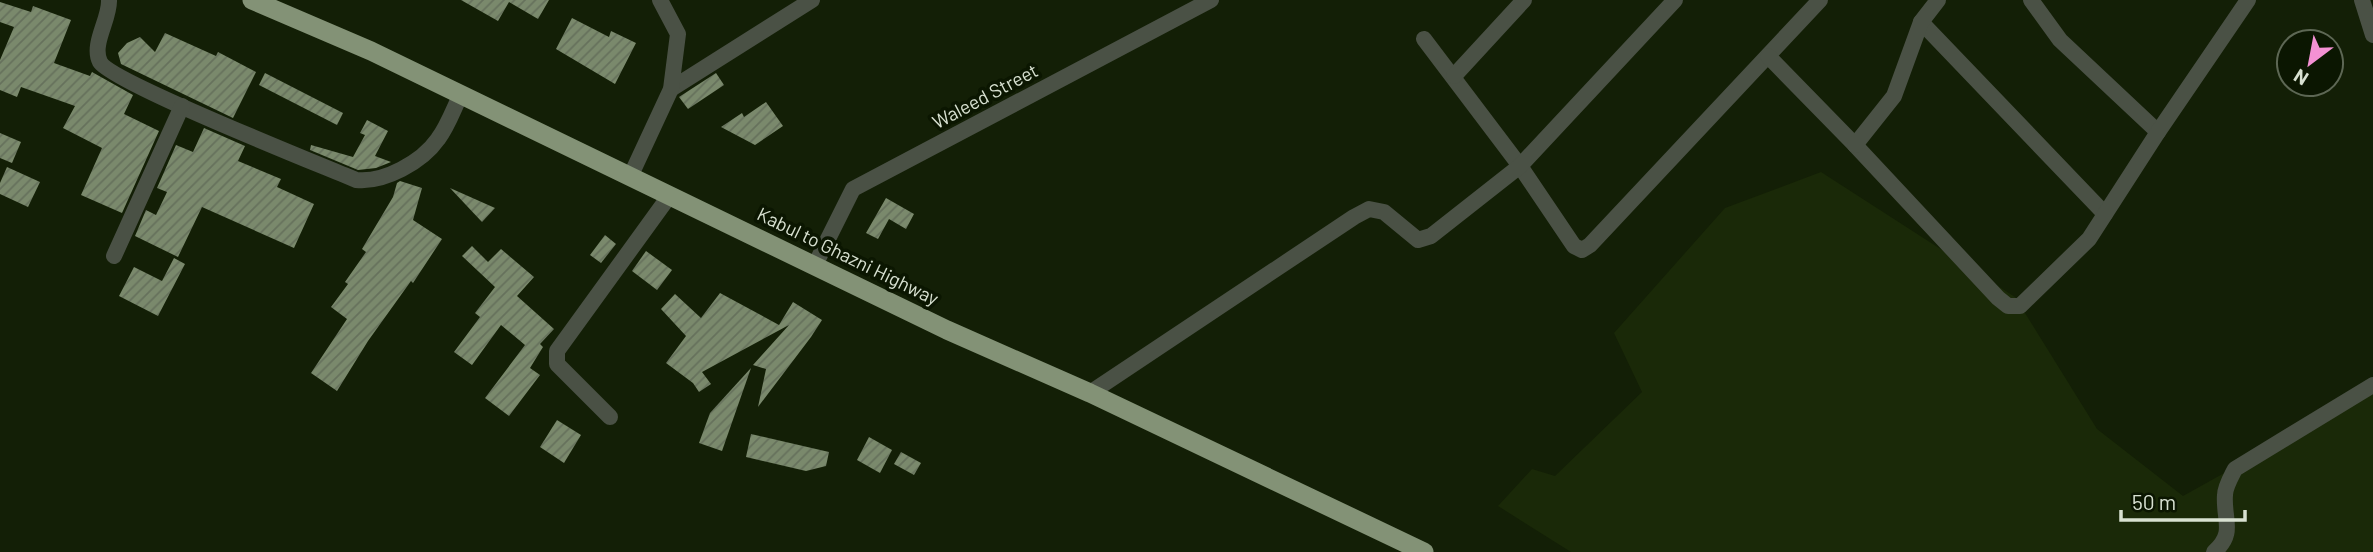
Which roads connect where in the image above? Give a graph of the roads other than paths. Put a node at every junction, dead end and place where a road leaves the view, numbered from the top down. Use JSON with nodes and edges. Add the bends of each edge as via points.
{"nodes":[{"id":1,"x":109,"y":0,"type":"edge"},
{"id":2,"x":252,"y":0,"type":"edge"},
{"id":3,"x":660,"y":0,"type":"edge"},
{"id":4,"x":812,"y":0,"type":"edge"},
{"id":5,"x":1211,"y":0,"type":"edge"},
{"id":6,"x":1524,"y":0,"type":"edge"},
{"id":7,"x":1675,"y":0,"type":"edge"},
{"id":8,"x":1819,"y":0,"type":"edge"},
{"id":9,"x":1938,"y":0,"type":"edge"},
{"id":10,"x":2031,"y":0,"type":"edge"},
{"id":11,"x":2248,"y":0,"type":"edge"},
{"id":12,"x":2362,"y":0,"type":"edge"},
{"id":13,"x":1921,"y":22,"type":"junction"},
{"id":14,"x":2373,"y":35,"type":"edge"},
{"id":15,"x":1424,"y":39,"type":"dead end"},
{"id":16,"x":1768,"y":56,"type":"junction"},
{"id":17,"x":1454,"y":76,"type":"junction"},
{"id":18,"x":671,"y":89,"type":"junction"},
{"id":19,"x":461,"y":94,"type":"junction"},
{"id":20,"x":182,"y":106,"type":"junction"},
{"id":21,"x":2158,"y":132,"type":"junction"},
{"id":22,"x":1854,"y":145,"type":"junction"},
{"id":23,"x":1520,"y":166,"type":"junction"},
{"id":24,"x":631,"y":176,"type":"junction"},
{"id":25,"x":670,"y":194,"type":"junction"},
{"id":26,"x":2105,"y":214,"type":"junction"},
{"id":27,"x":114,"y":256,"type":"dead end"},
{"id":28,"x":815,"y":265,"type":"junction"},
{"id":29,"x":2373,"y":385,"type":"edge"},
{"id":30,"x":1090,"y":394,"type":"junction"},
{"id":31,"x":610,"y":417,"type":"dead end"},
{"id":32,"x":1424,"y":552,"type":"edge"},
{"id":33,"x":2214,"y":552,"type":"edge"}],
"edges":[{"from":1,"to":20,"type":"street","via":[[99,46],[102,65]]},
{"from":2,"to":19,"type":"highway","name":"Kabul to Ghazni Highway"},
{"from":3,"to":18,"type":"street","via":[[678,34]]},
{"from":4,"to":18,"type":"street"},
{"from":5,"to":28,"type":"street","name":"Waleed Street","via":[[853,189]]},
{"from":6,"to":17,"type":"street"},
{"from":7,"to":23,"type":"street"},
{"from":8,"to":16,"type":"street"},
{"from":9,"to":13,"type":"street"},
{"from":10,"to":21,"type":"street","via":[[2060,40]]},
{"from":11,"to":21,"type":"street"},
{"from":12,"to":14,"type":"street"},
{"from":13,"to":22,"type":"street","via":[[1894,96]]},
{"from":13,"to":26,"type":"street"},
{"from":15,"to":17,"type":"street"},
{"from":16,"to":22,"type":"street"},
{"from":16,"to":23,"type":"street","via":[[1582,250],[1574,246]]},
{"from":17,"to":23,"type":"street"},
{"from":18,"to":24,"type":"street"},
{"from":19,"to":20,"type":"street","via":[[438,140],[409,165],[367,181]]},
{"from":19,"to":24,"type":"highway","name":"Kabul to Ghazni Highway"},
{"from":20,"to":27,"type":"street"},
{"from":21,"to":26,"type":"street"},
{"from":22,"to":26,"type":"street","via":[[2008,306],[2020,306],[2089,239]]},
{"from":23,"to":30,"type":"street","via":[[1431,236],[1418,240],[1384,212],[1369,209]]},
{"from":24,"to":25,"type":"highway","name":"Kabul to Ghazni Highway"},
{"from":25,"to":28,"type":"highway","name":"Kabul to Ghazni Highway"},
{"from":25,"to":31,"type":"street","via":[[557,351],[557,364]]},
{"from":28,"to":30,"type":"highway","name":"Kabul to Ghazni Highway"},
{"from":29,"to":33,"type":"street","via":[[2235,470],[2224,494],[2228,525],[2222,545]]},
{"from":30,"to":32,"type":"highway","name":"Kabul to Ghazni Highway"}]}
